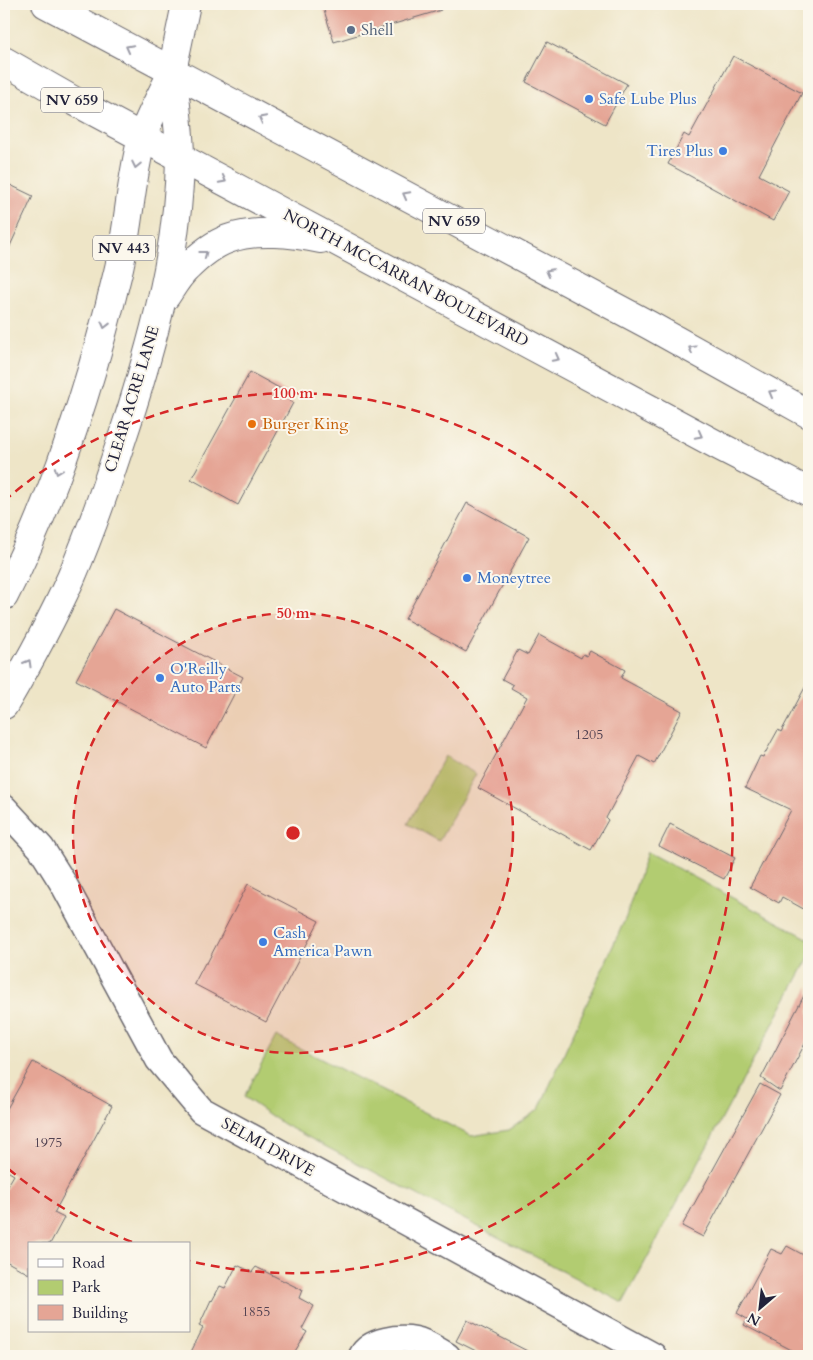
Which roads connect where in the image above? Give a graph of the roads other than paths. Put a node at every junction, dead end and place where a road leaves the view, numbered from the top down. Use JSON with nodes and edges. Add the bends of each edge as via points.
{"nodes":[{"id":1,"x":46,"y":4,"type":"edge"},
{"id":2,"x":186,"y":4,"type":"edge"},
{"id":3,"x":4,"y":61,"type":"edge"},
{"id":4,"x":172,"y":71,"type":"junction"},
{"id":5,"x":142,"y":137,"type":"junction"},
{"id":6,"x":180,"y":157,"type":"junction"},
{"id":7,"x":344,"y":244,"type":"junction"},
{"id":8,"x":161,"y":303,"type":"junction"},
{"id":9,"x":809,"y":414,"type":"edge"},
{"id":10,"x":809,"y":492,"type":"edge"},
{"id":11,"x":4,"y":596,"type":"edge"},
{"id":12,"x":4,"y":705,"type":"edge"},
{"id":13,"x":4,"y":808,"type":"edge"},
{"id":14,"x":362,"y":1356,"type":"edge"},
{"id":15,"x":447,"y":1356,"type":"edge"},
{"id":16,"x":653,"y":1356,"type":"edge"}],
"edges":[{"from":4,"to":1,"type":"main road","number":"NV 659","one_way":true},
{"from":2,"to":4,"type":"main road","name":"CLEAR ACRE LANE"},
{"from":3,"to":5,"type":"main road","name":"NORTH MCCARRAN BOULEVARD","number":"NV 659"},
{"from":4,"to":5,"type":"main road","name":"CLEAR ACRE LANE","number":"NV 443"},
{"from":4,"to":6,"type":"main road","name":"CLEAR ACRE LANE","number":"NV 443"},
{"from":9,"to":4,"type":"main road","number":"NV 659","one_way":true,"via":[[649,325]]},
{"from":5,"to":6,"type":"main road","name":"NORTH MCCARRAN BOULEVARD","number":"NV 659"},
{"from":5,"to":11,"type":"main road","name":"CLEAR ACRE LANE","number":"NV 443","one_way":true,"via":[[122,257],[102,340],[48,498]]},
{"from":6,"to":7,"type":"main road","name":"NORTH MCCARRAN BOULEVARD","number":"NV 659","one_way":true},
{"from":6,"to":8,"type":"main road","name":"CLEAR ACRE LANE","number":"NV 443","via":[[175,222]]},
{"from":8,"to":7,"type":"main road","one_way":true,"via":[[185,269],[228,239],[264,232],[301,235]]},
{"from":7,"to":10,"type":"main road","name":"NORTH MCCARRAN BOULEVARD","number":"NV 659","one_way":true},
{"from":12,"to":8,"type":"main road","name":"CLEAR ACRE LANE","number":"NV 443","one_way":true,"via":[[47,629],[72,576],[142,374]]},
{"from":13,"to":16,"type":"street","name":"SELMI DRIVE","via":[[41,848],[159,1060],[201,1110]]},
{"from":14,"to":15,"type":"street","via":[[384,1340],[416,1340]]}]}
